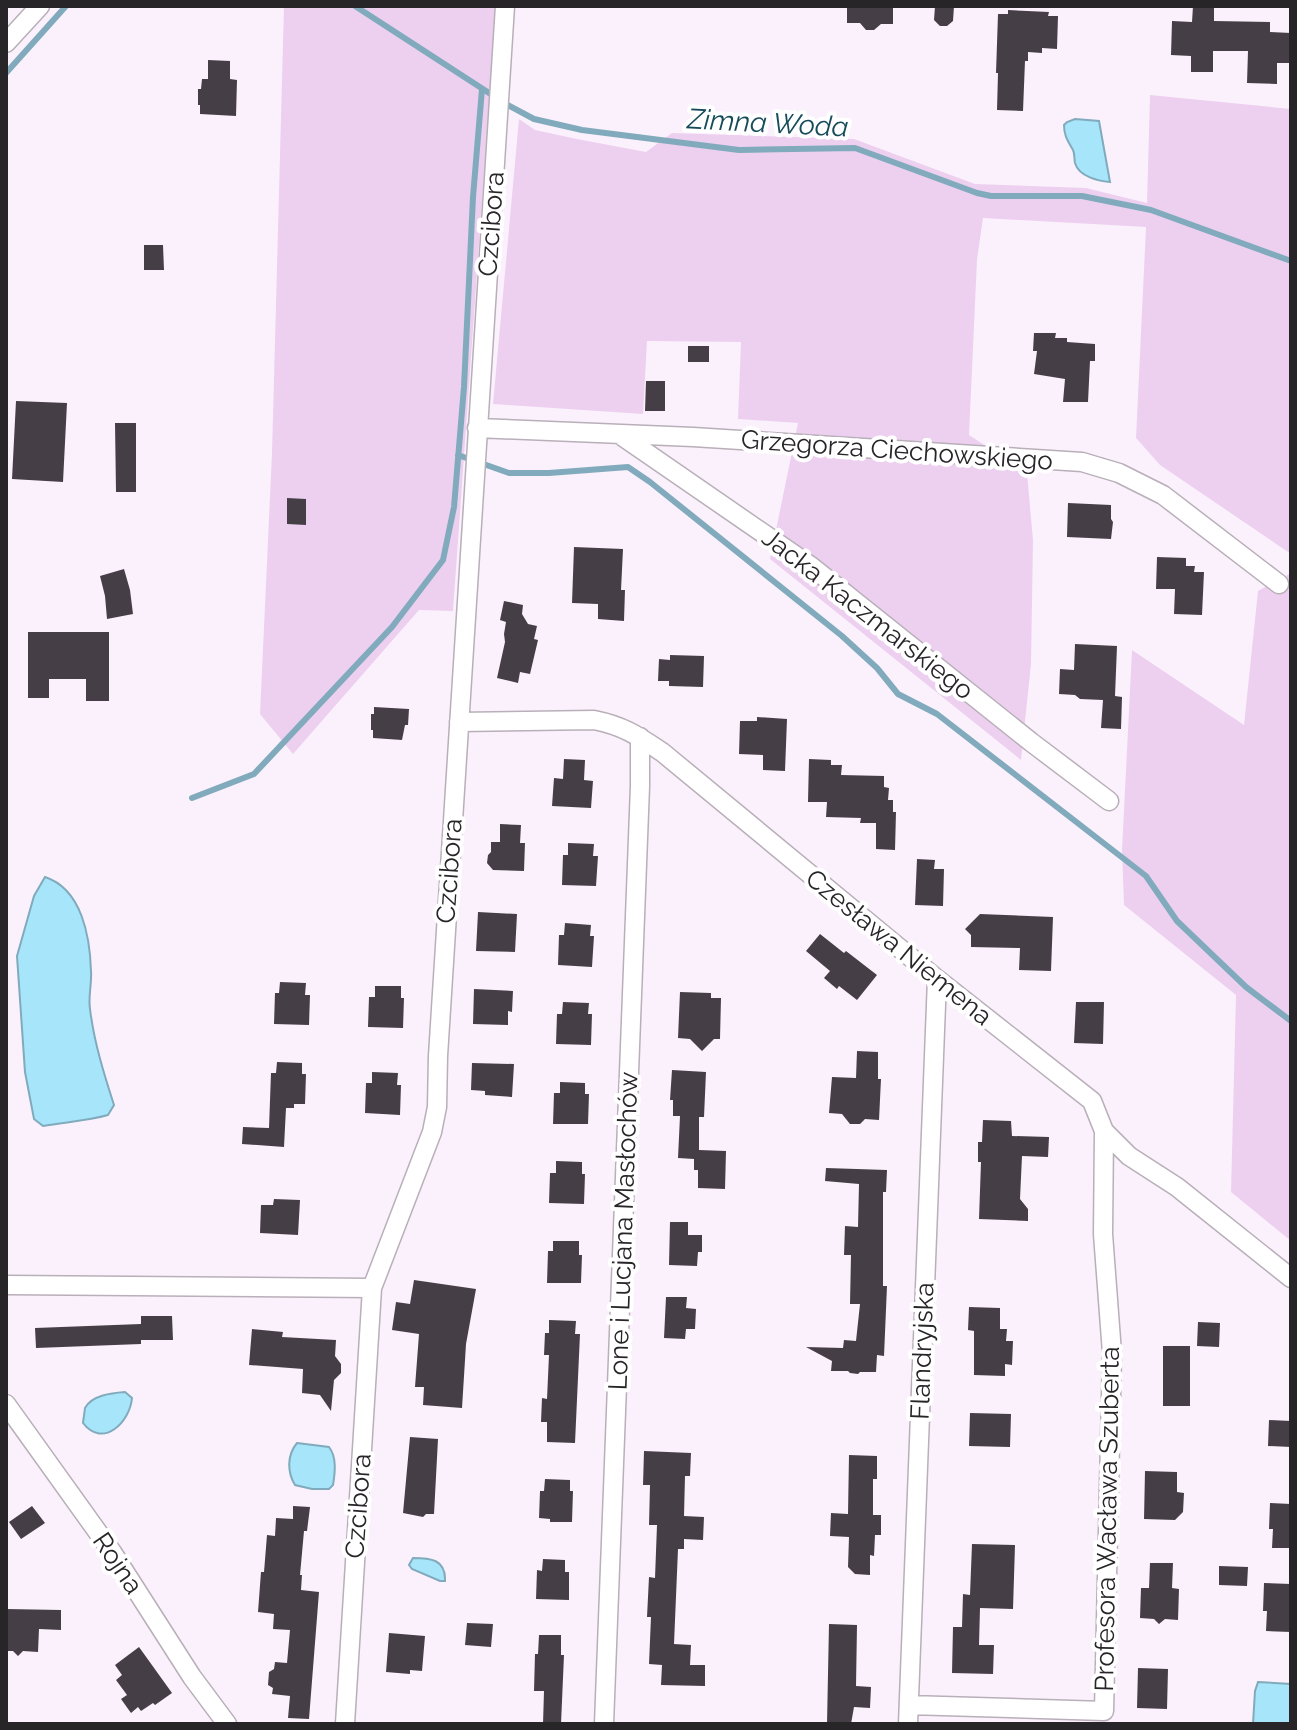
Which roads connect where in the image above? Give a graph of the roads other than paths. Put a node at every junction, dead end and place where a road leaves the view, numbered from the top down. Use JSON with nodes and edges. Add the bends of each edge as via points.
{"nodes":[{"id":1,"x":40,"y":6,"type":"edge"},
{"id":2,"x":505,"y":6,"type":"edge"},
{"id":3,"x":6,"y":43,"type":"edge"},
{"id":4,"x":477,"y":428,"type":"junction"},
{"id":5,"x":622,"y":436,"type":"junction"},
{"id":6,"x":1279,"y":584,"type":"dead end"},
{"id":7,"x":459,"y":722,"type":"junction"},
{"id":8,"x":640,"y":737,"type":"junction"},
{"id":9,"x":1109,"y":801,"type":"dead end"},
{"id":10,"x":937,"y":979,"type":"junction"},
{"id":11,"x":1104,"y":1131,"type":"junction"},
{"id":12,"x":1291,"y":1278,"type":"edge"},
{"id":13,"x":6,"y":1285,"type":"edge"},
{"id":14,"x":372,"y":1288,"type":"junction"},
{"id":15,"x":6,"y":1404,"type":"edge"},
{"id":16,"x":908,"y":1715,"type":"edge"},
{"id":17,"x":227,"y":1724,"type":"edge"},
{"id":18,"x":345,"y":1724,"type":"edge"},
{"id":19,"x":604,"y":1724,"type":"edge"}],
"edges":[{"from":1,"to":3,"type":"street"},
{"from":2,"to":4,"type":"street","name":"Czcibora"},
{"from":4,"to":5,"type":"street","name":"Grzegorza Ciechowskiego"},
{"from":4,"to":7,"type":"street","name":"Czcibora"},
{"from":5,"to":6,"type":"street","name":"Grzegorza Ciechowskiego","via":[[1082,462],[1163,495]]},
{"from":5,"to":9,"type":"street","name":"Jacka Kaczmarskiego","via":[[812,567]]},
{"from":7,"to":8,"type":"street","name":"Czesława Niemena","via":[[594,720]]},
{"from":7,"to":14,"type":"street","name":"Czcibora","via":[[437,1107]]},
{"from":8,"to":10,"type":"street","name":"Czesława Niemena"},
{"from":8,"to":19,"type":"street","name":"Lone i Lucjana Masłochów"},
{"from":10,"to":11,"type":"street","name":"Czesława Niemena","via":[[1092,1101]]},
{"from":10,"to":16,"type":"street","name":"Flandryjska"},
{"from":11,"to":12,"type":"street","name":"Czesława Niemena","via":[[1129,1156],[1177,1187]]},
{"from":11,"to":16,"type":"street","name":"Profesora Wacława Szuberta","via":[[1103,1234],[1112,1353],[1104,1711]]},
{"from":13,"to":14,"type":"street"},
{"from":14,"to":18,"type":"street","name":"Czcibora"},
{"from":15,"to":17,"type":"street","name":"Rojna"}]}
